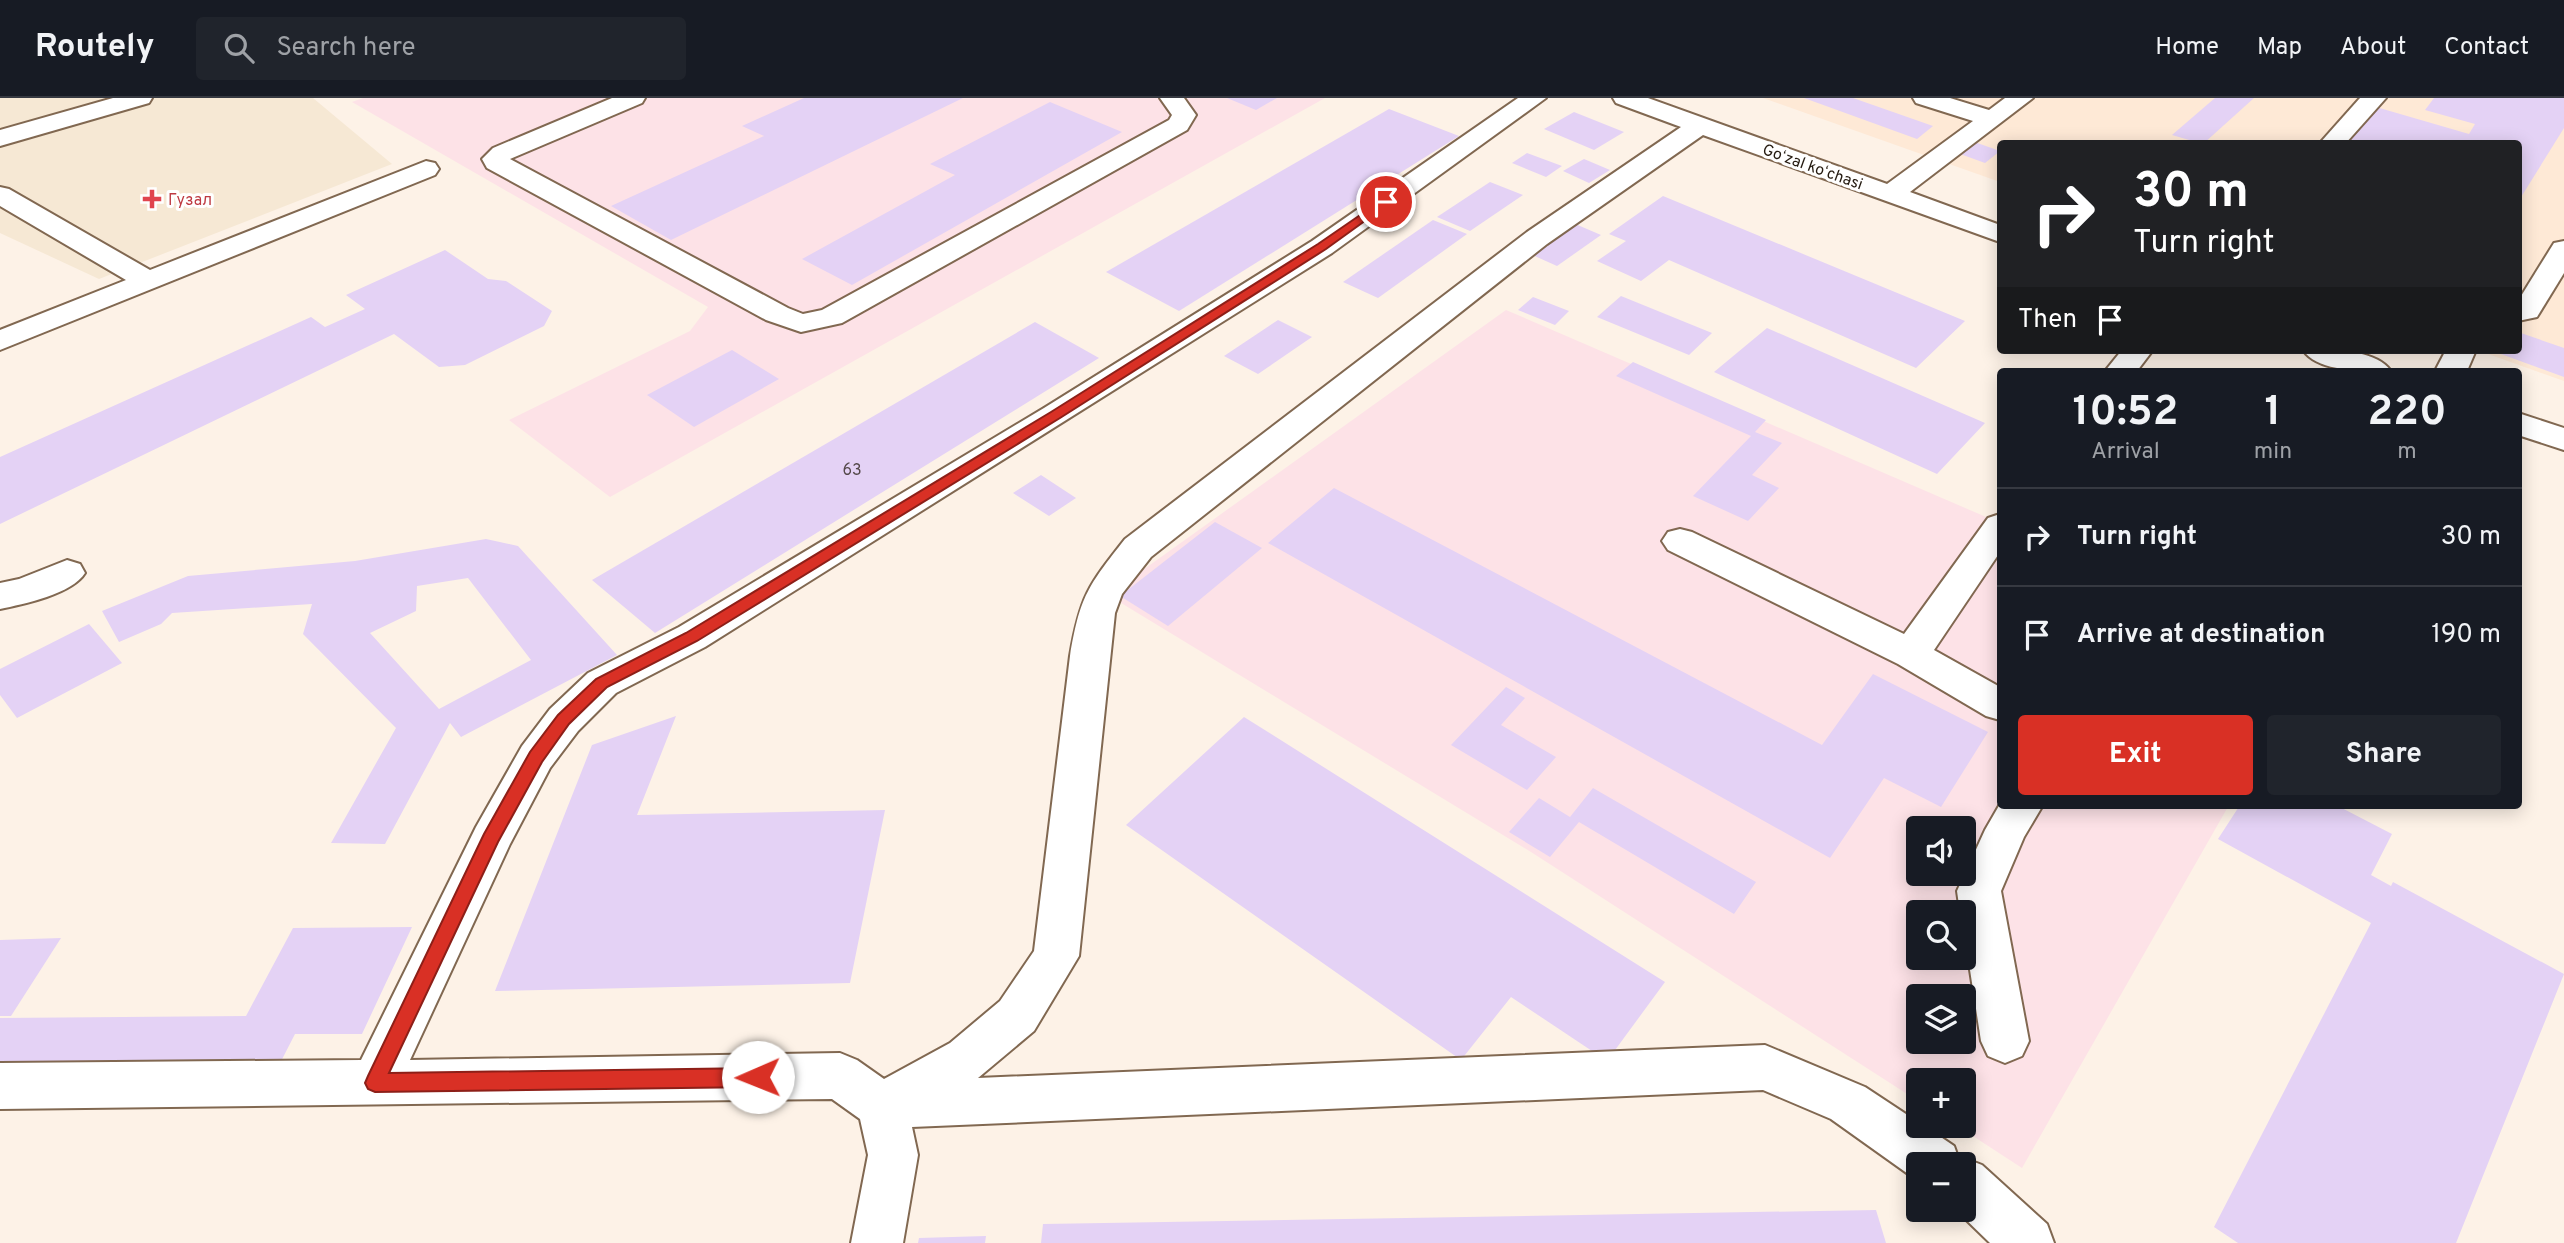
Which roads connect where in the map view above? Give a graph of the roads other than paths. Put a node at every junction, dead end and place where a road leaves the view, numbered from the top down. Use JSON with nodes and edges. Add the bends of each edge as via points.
{"nodes":[{"id":1,"x":140,"y":98,"type":"edge"},
{"id":2,"x":633,"y":98,"type":"edge"},
{"id":3,"x":1172,"y":98,"type":"edge"},
{"id":4,"x":1534,"y":98,"type":"edge"},
{"id":5,"x":1625,"y":98,"type":"edge"},
{"id":6,"x":1925,"y":98,"type":"edge"},
{"id":7,"x":2021,"y":98,"type":"edge"},
{"id":8,"x":2374,"y":98,"type":"edge"},
{"id":9,"x":1992,"y":120,"type":"junction"},
{"id":10,"x":1700,"y":125,"type":"junction"},
{"id":11,"x":0,"y":138,"type":"edge"},
{"id":12,"x":2335,"y":140,"type":"edge"},
{"id":13,"x":426,"y":169,"type":"dead end"},
{"id":14,"x":1891,"y":194,"type":"junction"},
{"id":15,"x":0,"y":195,"type":"edge"},
{"id":16,"x":1997,"y":233,"type":"edge"},
{"id":17,"x":2564,"y":249,"type":"edge"},
{"id":18,"x":148,"y":281,"type":"junction"},
{"id":19,"x":2522,"y":312,"type":"edge"},
{"id":20,"x":0,"y":341,"type":"edge"},
{"id":21,"x":2135,"y":354,"type":"edge"},
{"id":22,"x":2329,"y":354,"type":"edge"},
{"id":23,"x":2123,"y":368,"type":"edge"},
{"id":24,"x":2367,"y":368,"type":"edge"},
{"id":25,"x":2522,"y":424,"type":"edge"},
{"id":26,"x":2564,"y":440,"type":"edge"},
{"id":27,"x":1997,"y":530,"type":"edge"},
{"id":28,"x":1680,"y":541,"type":"dead end"},
{"id":29,"x":67,"y":573,"type":"dead end"},
{"id":30,"x":0,"y":596,"type":"edge"},
{"id":31,"x":1911,"y":654,"type":"junction"},
{"id":32,"x":1997,"y":703,"type":"edge"},
{"id":33,"x":2019,"y":809,"type":"edge"},
{"id":34,"x":2005,"y":1041,"type":"dead end"},
{"id":35,"x":375,"y":1083,"type":"junction"},
{"id":36,"x":0,"y":1086,"type":"edge"},
{"id":37,"x":882,"y":1106,"type":"junction"},
{"id":38,"x":1919,"y":1152,"type":"edge"},
{"id":39,"x":1976,"y":1194,"type":"edge"},
{"id":40,"x":877,"y":1243,"type":"edge"},
{"id":41,"x":2028,"y":1243,"type":"edge"}],
"edges":[{"from":1,"to":11,"type":"street"},
{"from":2,"to":3,"type":"street","via":[[502,153],[496,162],[801,323],[831,317],[1178,125],[1184,115]]},
{"from":4,"to":35,"type":"street","via":[[1322,247],[1055,415],[692,637],[602,683],[564,720],[536,757],[491,839]]},
{"from":5,"to":10,"type":"street","name":"Goʻzal koʻchasi"},
{"from":6,"to":9,"type":"street"},
{"from":7,"to":9,"type":"street"},
{"from":8,"to":12,"type":"street"},
{"from":9,"to":14,"type":"street"},
{"from":10,"to":14,"type":"street","name":"Goʻzal koʻchasi"},
{"from":10,"to":37,"type":"street","via":[[1537,239],[1138,548],[1105,590],[1096,613],[1056,956],[1017,1016],[967,1059]]},
{"from":13,"to":18,"type":"street"},
{"from":14,"to":16,"type":"street","name":"Goʻzal koʻchasi"},
{"from":15,"to":18,"type":"street"},
{"from":17,"to":19,"type":"street","via":[[2527,311]]},
{"from":18,"to":20,"type":"street"},
{"from":21,"to":23,"type":"street"},
{"from":22,"to":24,"type":"street"},
{"from":25,"to":26,"type":"street"},
{"from":27,"to":31,"type":"street"},
{"from":28,"to":31,"type":"street"},
{"from":29,"to":30,"type":"street"},
{"from":31,"to":32,"type":"street"},
{"from":33,"to":34,"type":"street","via":[[1979,891]]},
{"from":35,"to":36,"type":"street"},
{"from":35,"to":37,"type":"street","via":[[840,1076]]},
{"from":37,"to":38,"type":"street","via":[[1765,1067],[1848,1103]]},
{"from":37,"to":40,"type":"street","via":[[893,1155]]},
{"from":39,"to":41,"type":"street"}]}
